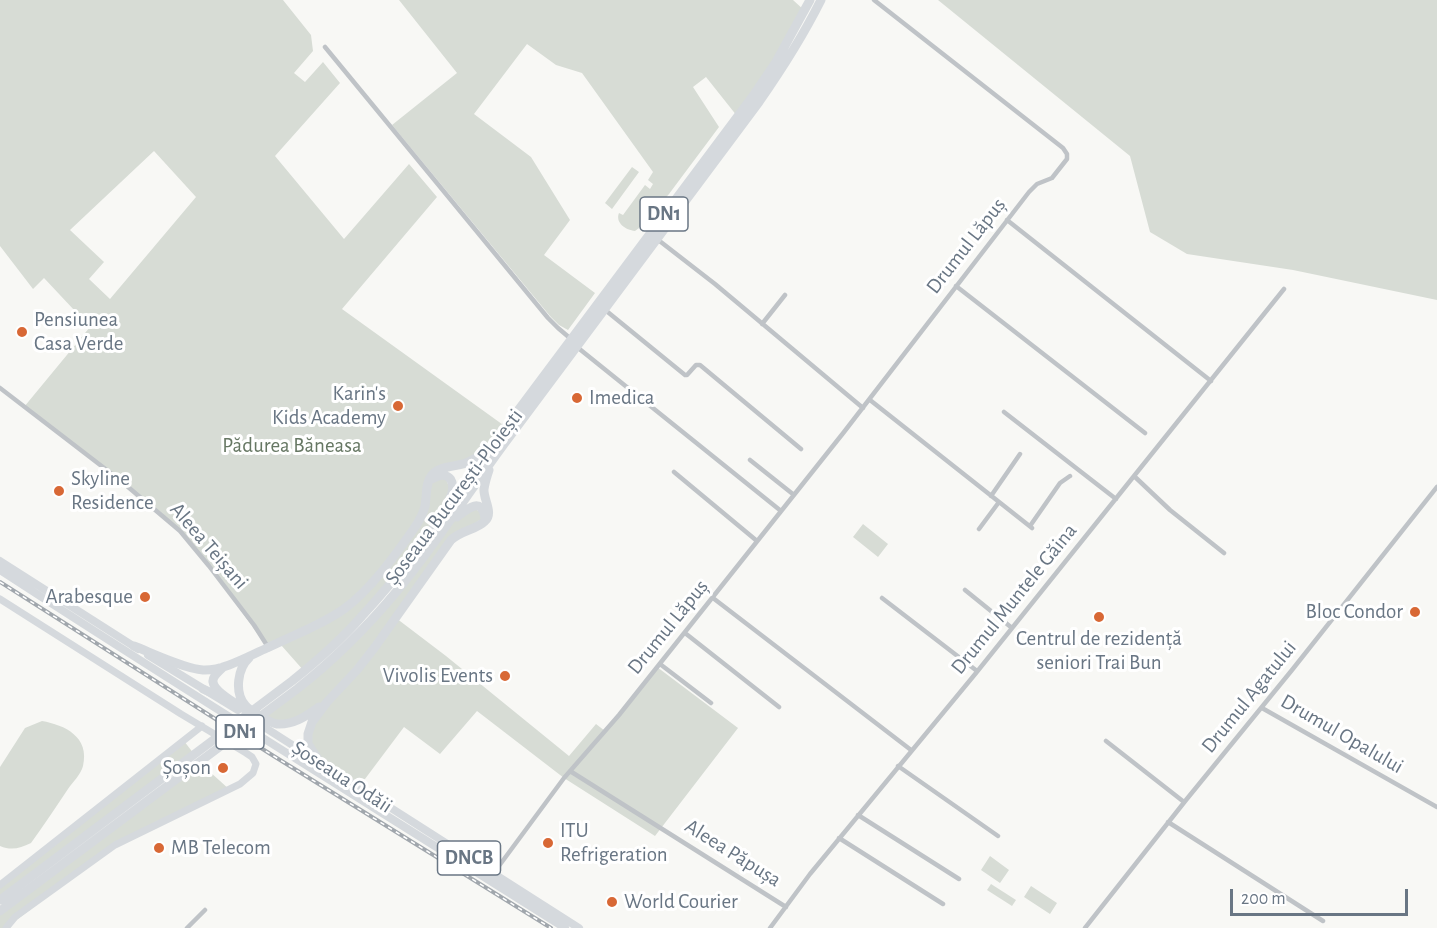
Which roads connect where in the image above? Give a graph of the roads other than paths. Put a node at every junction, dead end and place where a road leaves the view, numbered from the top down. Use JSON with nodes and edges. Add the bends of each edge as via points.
{"nodes":[{"id":1,"x":810,"y":0,"type":"edge"},
{"id":2,"x":821,"y":0,"type":"edge"},
{"id":3,"x":874,"y":0,"type":"edge"},
{"id":4,"x":324,"y":47,"type":"dead end"},
{"id":5,"x":1007,"y":220,"type":"junction"},
{"id":6,"x":657,"y":239,"type":"junction"},
{"id":7,"x":956,"y":286,"type":"junction"},
{"id":8,"x":1284,"y":290,"type":"dead end"},
{"id":9,"x":785,"y":295,"type":"dead end"},
{"id":10,"x":604,"y":309,"type":"junction"},
{"id":11,"x":762,"y":324,"type":"junction"},
{"id":12,"x":573,"y":343,"type":"junction"},
{"id":13,"x":1211,"y":381,"type":"junction"},
{"id":14,"x":0,"y":388,"type":"edge"},
{"id":15,"x":870,"y":400,"type":"junction"},
{"id":16,"x":863,"y":408,"type":"junction"},
{"id":17,"x":1004,"y":412,"type":"dead end"},
{"id":18,"x":1144,"y":433,"type":"dead end"},
{"id":19,"x":801,"y":449,"type":"dead end"},
{"id":20,"x":1020,"y":454,"type":"dead end"},
{"id":21,"x":491,"y":455,"type":"junction"},
{"id":22,"x":750,"y":460,"type":"dead end"},
{"id":23,"x":674,"y":472,"type":"dead end"},
{"id":24,"x":1070,"y":476,"type":"dead end"},
{"id":25,"x":1134,"y":476,"type":"junction"},
{"id":26,"x":428,"y":483,"type":"junction"},
{"id":27,"x":1437,"y":487,"type":"edge"},
{"id":28,"x":794,"y":495,"type":"junction"},
{"id":29,"x":991,"y":496,"type":"junction"},
{"id":30,"x":1116,"y":499,"type":"junction"},
{"id":31,"x":999,"y":502,"type":"junction"},
{"id":32,"x":781,"y":511,"type":"junction"},
{"id":33,"x":444,"y":521,"type":"junction"},
{"id":34,"x":484,"y":522,"type":"junction"},
{"id":35,"x":979,"y":529,"type":"dead end"},
{"id":36,"x":758,"y":541,"type":"junction"},
{"id":37,"x":1224,"y":553,"type":"dead end"},
{"id":38,"x":0,"y":561,"type":"edge"},
{"id":39,"x":0,"y":570,"type":"edge"},
{"id":40,"x":965,"y":590,"type":"dead end"},
{"id":41,"x":45,"y":595,"type":"junction"},
{"id":42,"x":0,"y":598,"type":"edge"},
{"id":43,"x":713,"y":598,"type":"junction"},
{"id":44,"x":882,"y":598,"type":"dead end"},
{"id":45,"x":1012,"y":628,"type":"junction"},
{"id":46,"x":685,"y":633,"type":"junction"},
{"id":47,"x":134,"y":646,"type":"junction"},
{"id":48,"x":268,"y":647,"type":"junction"},
{"id":49,"x":253,"y":654,"type":"junction"},
{"id":50,"x":660,"y":664,"type":"junction"},
{"id":51,"x":222,"y":668,"type":"junction"},
{"id":52,"x":977,"y":671,"type":"junction"},
{"id":53,"x":239,"y":676,"type":"junction"},
{"id":54,"x":203,"y":689,"type":"junction"},
{"id":55,"x":327,"y":702,"type":"junction"},
{"id":56,"x":239,"y":703,"type":"junction"},
{"id":57,"x":711,"y":703,"type":"dead end"},
{"id":58,"x":779,"y":707,"type":"dead end"},
{"id":59,"x":1262,"y":708,"type":"junction"},
{"id":60,"x":319,"y":712,"type":"junction"},
{"id":61,"x":202,"y":726,"type":"junction"},
{"id":62,"x":1107,"y":741,"type":"dead end"},
{"id":63,"x":911,"y":750,"type":"junction"},
{"id":64,"x":319,"y":761,"type":"junction"},
{"id":65,"x":898,"y":766,"type":"junction"},
{"id":66,"x":570,"y":771,"type":"junction"},
{"id":67,"x":1184,"y":802,"type":"junction"},
{"id":68,"x":1437,"y":807,"type":"edge"},
{"id":69,"x":858,"y":815,"type":"junction"},
{"id":70,"x":1168,"y":822,"type":"junction"},
{"id":71,"x":998,"y":836,"type":"dead end"},
{"id":72,"x":839,"y":838,"type":"junction"},
{"id":73,"x":493,"y":874,"type":"junction"},
{"id":74,"x":959,"y":879,"type":"dead end"},
{"id":75,"x":0,"y":885,"type":"edge"},
{"id":76,"x":11,"y":897,"type":"junction"},
{"id":77,"x":0,"y":900,"type":"edge"},
{"id":78,"x":943,"y":904,"type":"dead end"},
{"id":79,"x":786,"y":907,"type":"junction"},
{"id":80,"x":205,"y":910,"type":"dead end"},
{"id":81,"x":0,"y":911,"type":"edge"},
{"id":82,"x":1323,"y":921,"type":"dead end"},
{"id":83,"x":6,"y":928,"type":"edge"},
{"id":84,"x":187,"y":928,"type":"edge"},
{"id":85,"x":565,"y":928,"type":"edge"},
{"id":86,"x":579,"y":928,"type":"edge"},
{"id":87,"x":770,"y":928,"type":"edge"},
{"id":88,"x":1085,"y":928,"type":"edge"}],
"edges":[{"from":1,"to":12,"type":"highway","name":"Șoseaua București-Ploiești","number":"DN1","via":[[753,96]]},
{"from":2,"to":6,"type":"highway","name":"Șoseaua București-Ploiești","number":"DN1","via":[[783,68]]},
{"from":3,"to":5,"type":"street","name":"Drumul Lăpuș","via":[[1067,154],[1052,178],[1037,184]]},
{"from":4,"to":12,"type":"street","via":[[548,318]]},
{"from":5,"to":7,"type":"street","name":"Drumul Lăpuș"},
{"from":5,"to":13,"type":"street"},
{"from":6,"to":10,"type":"highway","name":"Șoseaua București-Ploiești","number":"DN1"},
{"from":6,"to":11,"type":"street"},
{"from":7,"to":15,"type":"street","name":"Drumul Lăpuș"},
{"from":7,"to":18,"type":"street"},
{"from":8,"to":13,"type":"street","name":"Drumul Muntele Găina"},
{"from":9,"to":11,"type":"street"},
{"from":10,"to":12,"type":"highway","name":"Șoseaua București-Ploiești","number":"DN1"},
{"from":10,"to":19,"type":"street","via":[[685,375],[700,365]]},
{"from":11,"to":16,"type":"street"},
{"from":12,"to":21,"type":"highway","name":"Șoseaua București-Ploiești","number":"DN1"},
{"from":12,"to":32,"type":"street"},
{"from":13,"to":25,"type":"street","name":"Drumul Muntele Găina"},
{"from":14,"to":48,"type":"street","name":"Aleea Teișani","via":[[180,531]]},
{"from":15,"to":16,"type":"street","name":"Drumul Lăpuș"},
{"from":15,"to":29,"type":"street"},
{"from":16,"to":28,"type":"street","name":"Drumul Lăpuș"},
{"from":17,"to":30,"type":"street"},
{"from":20,"to":29,"type":"street"},
{"from":21,"to":26,"type":"highway","via":[[437,471]]},
{"from":21,"to":33,"type":"highway","name":"Șoseaua București-Ploiești","number":"DN1"},
{"from":21,"to":34,"type":"highway","via":[[484,488],[489,513]]},
{"from":22,"to":28,"type":"street"},
{"from":23,"to":36,"type":"street"},
{"from":24,"to":31,"type":"street","via":[[1060,483],[1031,527]]},
{"from":25,"to":30,"type":"street","name":"Drumul Muntele Găina"},
{"from":25,"to":37,"type":"street"},
{"from":26,"to":33,"type":"highway","via":[[442,475],[454,485]]},
{"from":26,"to":48,"type":"highway","via":[[417,523],[367,590],[318,625]]},
{"from":27,"to":59,"type":"street","name":"Drumul Agatului"},
{"from":28,"to":32,"type":"street","name":"Drumul Lăpuș"},
{"from":29,"to":31,"type":"street"},
{"from":30,"to":45,"type":"street","name":"Drumul Muntele Găina"},
{"from":31,"to":35,"type":"street"},
{"from":32,"to":36,"type":"street","name":"Drumul Lăpuș"},
{"from":33,"to":34,"type":"highway","via":[[474,505],[483,510]]},
{"from":33,"to":76,"type":"highway","name":"Șoseaua București-Ploiești","number":"DN1","via":[[332,647]]},
{"from":34,"to":55,"type":"highway","via":[[451,540],[375,647]]},
{"from":36,"to":43,"type":"street","name":"Drumul Lăpuș"},
{"from":38,"to":41,"type":"main road","number":"DNCB"},
{"from":39,"to":41,"type":"main road","number":"DNCB"},
{"from":40,"to":45,"type":"street"},
{"from":41,"to":47,"type":"main road","name":"Șoseaua Odăii","number":"DNCB"},
{"from":41,"to":85,"type":"main road","name":"Șoseaua Odăii","number":"DNCB","via":[[201,699]]},
{"from":42,"to":61,"type":"street"},
{"from":43,"to":46,"type":"street","name":"Drumul Lăpuș"},
{"from":43,"to":63,"type":"street"},
{"from":44,"to":52,"type":"street"},
{"from":45,"to":52,"type":"street","name":"Drumul Muntele Găina"},
{"from":46,"to":50,"type":"street","name":"Drumul Lăpuș"},
{"from":46,"to":58,"type":"street"},
{"from":47,"to":51,"type":"highway","via":[[196,669]]},
{"from":47,"to":54,"type":"main road","name":"Șoseaua Odăii","number":"DNCB"},
{"from":48,"to":49,"type":"highway"},
{"from":49,"to":51,"type":"highway"},
{"from":49,"to":53,"type":"highway"},
{"from":50,"to":57,"type":"street"},
{"from":50,"to":66,"type":"street","name":"Drumul Lăpuș"},
{"from":51,"to":53,"type":"highway","via":[[217,681],[224,690],[232,688]]},
{"from":51,"to":56,"type":"highway","via":[[214,676],[214,685]]},
{"from":52,"to":63,"type":"street","name":"Drumul Muntele Găina"},
{"from":53,"to":56,"type":"highway"},
{"from":54,"to":56,"type":"highway"},
{"from":54,"to":64,"type":"main road","name":"Șoseaua Odăii","number":"DNCB"},
{"from":55,"to":56,"type":"highway","via":[[302,719],[283,724],[268,721]]},
{"from":55,"to":60,"type":"highway"},
{"from":56,"to":60,"type":"highway","via":[[268,724],[281,728],[296,726]]},
{"from":59,"to":67,"type":"street","name":"Drumul Agatului"},
{"from":59,"to":68,"type":"street","name":"Drumul Opalului"},
{"from":60,"to":64,"type":"highway","via":[[309,728],[308,740]]},
{"from":61,"to":75,"type":"street"},
{"from":61,"to":83,"type":"street","via":[[255,760],[250,777],[115,845],[15,916]]},
{"from":62,"to":67,"type":"street"},
{"from":63,"to":65,"type":"street","name":"Drumul Muntele Găina"},
{"from":64,"to":73,"type":"main road","name":"Șoseaua Odăii","number":"DNCB"},
{"from":65,"to":69,"type":"street","name":"Drumul Muntele Găina"},
{"from":65,"to":71,"type":"street"},
{"from":66,"to":73,"type":"street","name":"Drumul Lăpuș"},
{"from":66,"to":79,"type":"street","name":"Aleea Păpușa"},
{"from":67,"to":70,"type":"street","name":"Drumul Agatului"},
{"from":69,"to":72,"type":"street","name":"Drumul Muntele Găina"},
{"from":69,"to":74,"type":"street"},
{"from":70,"to":82,"type":"street"},
{"from":70,"to":88,"type":"street","name":"Drumul Agatului"},
{"from":72,"to":78,"type":"street"},
{"from":72,"to":79,"type":"street","name":"Drumul Muntele Găina"},
{"from":73,"to":86,"type":"main road","name":"Șoseaua Odăii","number":"DNCB"},
{"from":76,"to":77,"type":"highway","name":"Șoseaua București-Ploiești","number":"DN1"},
{"from":76,"to":81,"type":"highway","name":"Șoseaua București-Ploiești","number":"DN1"},
{"from":79,"to":87,"type":"street","name":"Drumul Muntele Găina"},
{"from":80,"to":84,"type":"street"}]}
